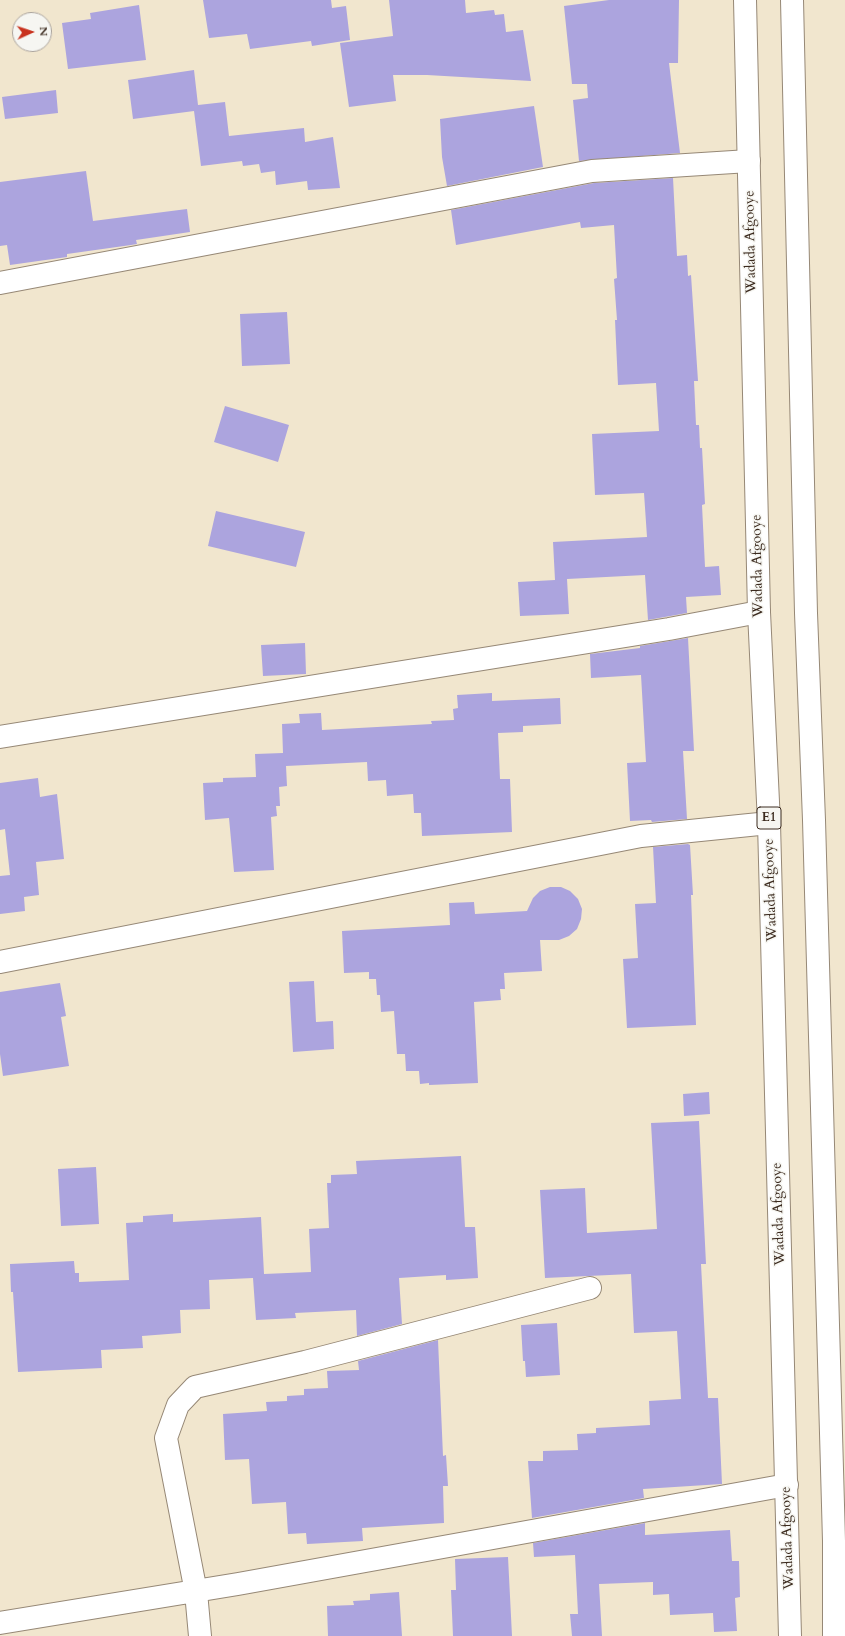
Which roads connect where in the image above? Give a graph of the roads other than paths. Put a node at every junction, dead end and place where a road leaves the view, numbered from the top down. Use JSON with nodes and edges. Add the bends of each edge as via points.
{"nodes":[{"id":1,"x":745,"y":0,"type":"edge"},
{"id":2,"x":792,"y":0,"type":"edge"},
{"id":3,"x":749,"y":161,"type":"junction"},
{"id":4,"x":0,"y":283,"type":"edge"},
{"id":5,"x":759,"y":612,"type":"junction"},
{"id":6,"x":0,"y":737,"type":"edge"},
{"id":7,"x":769,"y":823,"type":"junction"},
{"id":8,"x":0,"y":962,"type":"edge"},
{"id":9,"x":590,"y":1288,"type":"dead end"},
{"id":10,"x":787,"y":1485,"type":"junction"},
{"id":11,"x":196,"y":1592,"type":"junction"},
{"id":12,"x":0,"y":1623,"type":"edge"},
{"id":13,"x":200,"y":1636,"type":"edge"},
{"id":14,"x":790,"y":1636,"type":"edge"},
{"id":15,"x":834,"y":1636,"type":"edge"}],
"edges":[{"from":1,"to":3,"type":"main road","name":"Wadada Afgooye","number":"E1"},
{"from":2,"to":15,"type":"main road","via":[[806,613],[815,836],[834,1541]]},
{"from":3,"to":4,"type":"main road","via":[[592,171]]},
{"from":3,"to":5,"type":"main road","name":"Wadada Afgooye","number":"E1"},
{"from":5,"to":6,"type":"main road","via":[[669,629]]},
{"from":5,"to":7,"type":"main road","name":"Wadada Afgooye","number":"E1"},
{"from":7,"to":8,"type":"main road","via":[[641,836]]},
{"from":7,"to":10,"type":"main road","name":"Wadada Afgooye","number":"E1"},
{"from":9,"to":11,"type":"main road","via":[[305,1362],[194,1387],[178,1405],[166,1438]]},
{"from":10,"to":11,"type":"main road"},
{"from":10,"to":14,"type":"main road","name":"Wadada Afgooye","number":"E1"},
{"from":11,"to":12,"type":"main road"},
{"from":11,"to":13,"type":"main road"}]}
